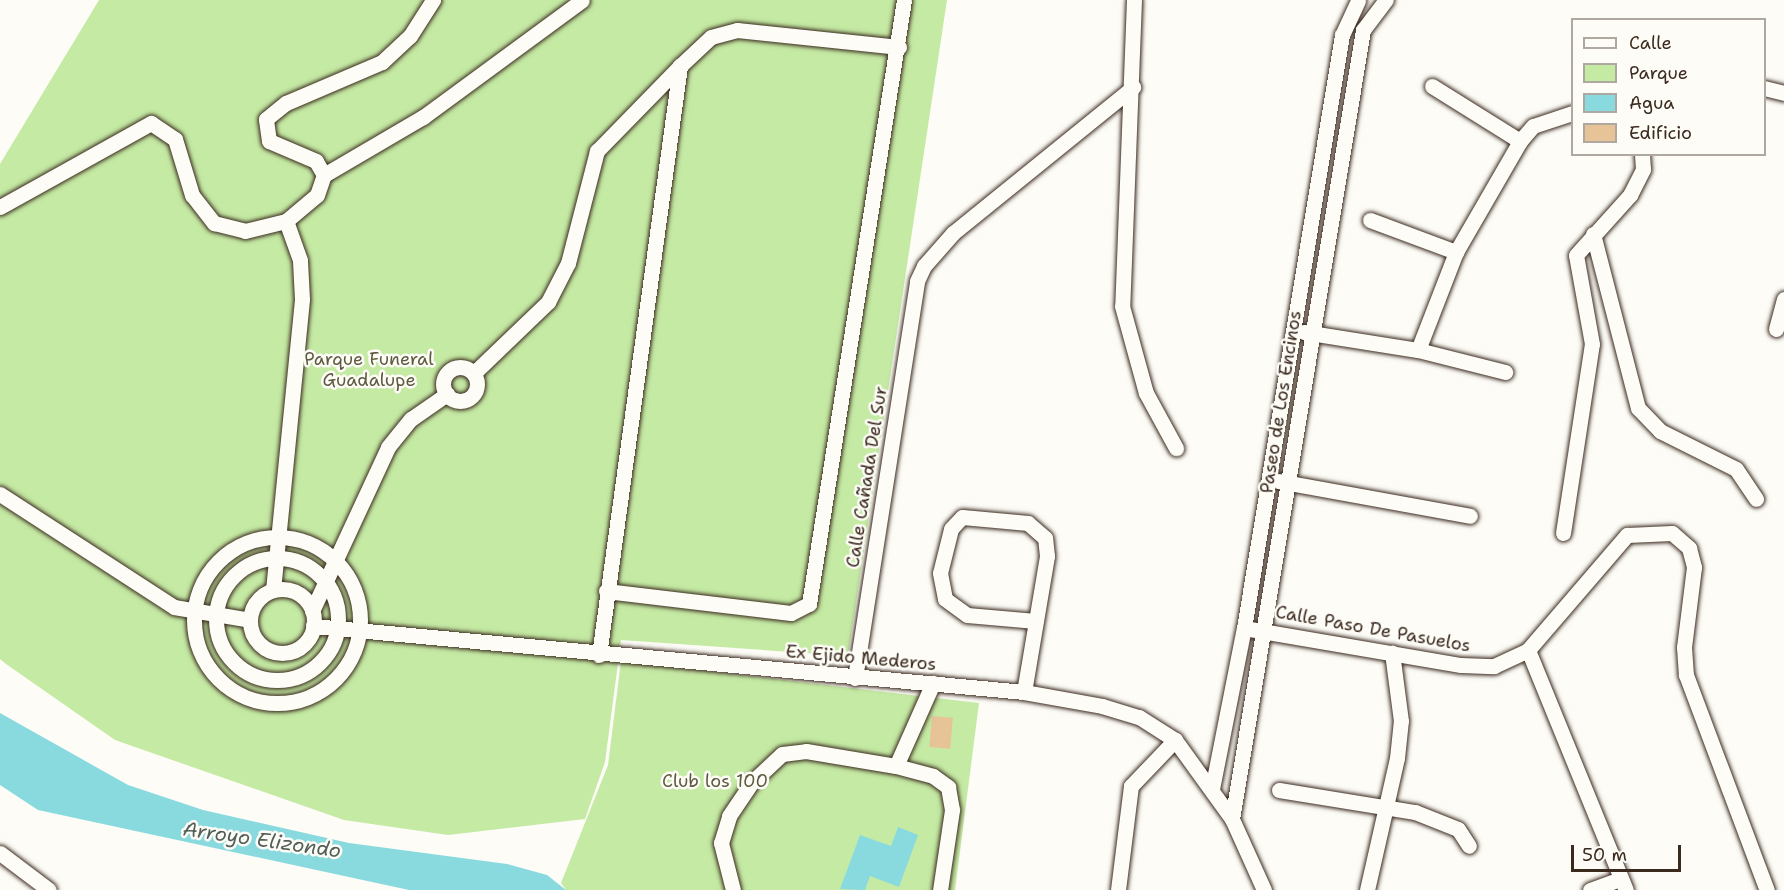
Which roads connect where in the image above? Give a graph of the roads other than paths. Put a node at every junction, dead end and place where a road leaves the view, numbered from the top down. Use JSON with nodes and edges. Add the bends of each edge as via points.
{"nodes":[{"id":1,"x":433,"y":0,"type":"edge"},
{"id":2,"x":582,"y":0,"type":"edge"},
{"id":3,"x":904,"y":0,"type":"edge"},
{"id":4,"x":1134,"y":0,"type":"edge"},
{"id":5,"x":1359,"y":0,"type":"edge"},
{"id":6,"x":1386,"y":0,"type":"edge"},
{"id":7,"x":1369,"y":18,"type":"junction"},
{"id":8,"x":898,"y":47,"type":"junction"},
{"id":9,"x":680,"y":66,"type":"junction"},
{"id":10,"x":1431,"y":86,"type":"dead end"},
{"id":11,"x":1133,"y":87,"type":"junction"},
{"id":12,"x":1766,"y":88,"type":"edge"},
{"id":13,"x":1784,"y":93,"type":"edge"},
{"id":14,"x":1571,"y":113,"type":"edge"},
{"id":15,"x":1520,"y":141,"type":"junction"},
{"id":16,"x":1642,"y":156,"type":"edge"},
{"id":17,"x":324,"y":175,"type":"junction"},
{"id":18,"x":0,"y":207,"type":"edge"},
{"id":19,"x":1370,"y":220,"type":"dead end"},
{"id":20,"x":286,"y":221,"type":"junction"},
{"id":21,"x":1593,"y":234,"type":"junction"},
{"id":22,"x":1456,"y":252,"type":"junction"},
{"id":23,"x":1784,"y":299,"type":"edge"},
{"id":24,"x":1776,"y":329,"type":"dead end"},
{"id":25,"x":1292,"y":331,"type":"junction"},
{"id":26,"x":1312,"y":333,"type":"junction"},
{"id":27,"x":1418,"y":350,"type":"junction"},
{"id":28,"x":1505,"y":372,"type":"dead end"},
{"id":29,"x":474,"y":373,"type":"junction"},
{"id":30,"x":447,"y":394,"type":"junction"},
{"id":31,"x":1176,"y":448,"type":"dead end"},
{"id":32,"x":1268,"y":480,"type":"junction"},
{"id":33,"x":1287,"y":482,"type":"junction"},
{"id":34,"x":0,"y":494,"type":"edge"},
{"id":35,"x":1756,"y":499,"type":"dead end"},
{"id":36,"x":1470,"y":516,"type":"dead end"},
{"id":37,"x":1563,"y":533,"type":"dead end"},
{"id":38,"x":275,"y":536,"type":"junction"},
{"id":39,"x":274,"y":558,"type":"junction"},
{"id":40,"x":335,"y":560,"type":"junction"},
{"id":41,"x":328,"y":584,"type":"junction"},
{"id":42,"x":273,"y":590,"type":"junction"},
{"id":43,"x":606,"y":591,"type":"junction"},
{"id":44,"x":194,"y":613,"type":"junction"},
{"id":45,"x":215,"y":616,"type":"junction"},
{"id":46,"x":313,"y":619,"type":"junction"},
{"id":47,"x":250,"y":620,"type":"junction"},
{"id":48,"x":1036,"y":621,"type":"junction"},
{"id":49,"x":338,"y":627,"type":"junction"},
{"id":50,"x":1244,"y":627,"type":"junction"},
{"id":51,"x":360,"y":629,"type":"junction"},
{"id":52,"x":1263,"y":630,"type":"junction"},
{"id":53,"x":1527,"y":650,"type":"junction"},
{"id":54,"x":1392,"y":653,"type":"junction"},
{"id":55,"x":599,"y":655,"type":"junction"},
{"id":56,"x":855,"y":678,"type":"junction"},
{"id":57,"x":933,"y":683,"type":"junction"},
{"id":58,"x":1024,"y":692,"type":"junction"},
{"id":59,"x":1174,"y":740,"type":"junction"},
{"id":60,"x":896,"y":766,"type":"junction"},
{"id":61,"x":1212,"y":789,"type":"junction"},
{"id":62,"x":1279,"y":790,"type":"dead end"},
{"id":63,"x":1389,"y":807,"type":"junction"},
{"id":64,"x":1232,"y":819,"type":"junction"},
{"id":65,"x":1469,"y":846,"type":"dead end"},
{"id":66,"x":0,"y":854,"type":"edge"},
{"id":67,"x":1623,"y":884,"type":"edge"},
{"id":68,"x":49,"y":890,"type":"edge"},
{"id":69,"x":732,"y":890,"type":"edge"},
{"id":70,"x":940,"y":890,"type":"edge"},
{"id":71,"x":1118,"y":890,"type":"edge"},
{"id":72,"x":1264,"y":890,"type":"edge"},
{"id":73,"x":1367,"y":890,"type":"edge"},
{"id":74,"x":1590,"y":890,"type":"edge"},
{"id":75,"x":1767,"y":890,"type":"edge"}],
"edges":[{"from":1,"to":17,"type":"street","via":[[410,36],[382,62],[286,102],[266,119],[269,141],[316,161]]},
{"from":2,"to":17,"type":"street","via":[[423,117]]},
{"from":3,"to":8,"type":"street"},
{"from":4,"to":11,"type":"street"},
{"from":5,"to":7,"type":"street"},
{"from":5,"to":25,"type":"street","name":"Paseo de Los Encinos","via":[[1342,35]]},
{"from":6,"to":7,"type":"street"},
{"from":7,"to":26,"type":"street","name":"Paseo de Los Encinos"},
{"from":8,"to":9,"type":"street","via":[[737,30],[711,37]]},
{"from":8,"to":43,"type":"street","via":[[809,604],[791,613]]},
{"from":9,"to":29,"type":"street","via":[[597,152],[568,262],[548,302]]},
{"from":9,"to":43,"type":"street"},
{"from":10,"to":15,"type":"street"},
{"from":11,"to":31,"type":"street","via":[[1122,306],[1142,382]]},
{"from":11,"to":56,"type":"street","name":"Calle Cañada Del Sur","via":[[953,233],[917,281]]},
{"from":12,"to":13,"type":"street"},
{"from":14,"to":15,"type":"street","via":[[1533,126]]},
{"from":15,"to":22,"type":"street"},
{"from":16,"to":21,"type":"street","via":[[1637,183]]},
{"from":17,"to":20,"type":"street","via":[[317,195]]},
{"from":18,"to":20,"type":"street","via":[[151,123],[175,139],[192,195],[214,223],[245,231]]},
{"from":19,"to":22,"type":"street"},
{"from":20,"to":38,"type":"street","via":[[300,260],[302,298]]},
{"from":21,"to":35,"type":"street","via":[[1638,408],[1660,430],[1736,470]]},
{"from":21,"to":37,"type":"street","via":[[1576,255],[1592,344]]},
{"from":22,"to":27,"type":"street"},
{"from":23,"to":24,"type":"street"},
{"from":25,"to":26,"type":"street"},
{"from":25,"to":32,"type":"street","name":"Paseo de Los Encinos"},
{"from":26,"to":27,"type":"street"},
{"from":26,"to":33,"type":"street","name":"Paseo de Los Encinos"},
{"from":27,"to":28,"type":"street"},
{"from":29,"to":30,"type":"street","via":[[473,395],[462,401]]},
{"from":29,"to":30,"type":"street","via":[[462,367],[451,370],[444,380]]},
{"from":30,"to":40,"type":"street","via":[[411,419],[388,447]]},
{"from":32,"to":33,"type":"street"},
{"from":32,"to":50,"type":"street","name":"Paseo de Los Encinos"},
{"from":33,"to":36,"type":"street"},
{"from":33,"to":52,"type":"street","name":"Paseo de Los Encinos"},
{"from":34,"to":44,"type":"street","via":[[154,595]]},
{"from":38,"to":39,"type":"street"},
{"from":38,"to":40,"type":"street","via":[[318,547]]},
{"from":38,"to":44,"type":"street","via":[[236,548],[212,568]]},
{"from":39,"to":41,"type":"street","via":[[294,559]]},
{"from":39,"to":42,"type":"street"},
{"from":39,"to":45,"type":"street","via":[[239,569],[219,598]]},
{"from":40,"to":41,"type":"street"},
{"from":40,"to":51,"type":"street","via":[[353,588]]},
{"from":41,"to":46,"type":"street"},
{"from":41,"to":49,"type":"street"},
{"from":42,"to":46,"type":"street","via":[[297,592]]},
{"from":42,"to":47,"type":"street","via":[[256,601]]},
{"from":43,"to":55,"type":"street"},
{"from":44,"to":45,"type":"street"},
{"from":44,"to":51,"type":"street","via":[[196,639],[217,676],[244,697],[269,703],[320,692],[339,676]]},
{"from":45,"to":47,"type":"street"},
{"from":45,"to":49,"type":"street","via":[[220,641],[234,663],[263,679],[280,681],[312,670],[333,644]]},
{"from":46,"to":47,"type":"street","via":[[294,650],[274,652],[256,640]]},
{"from":46,"to":49,"type":"street","name":"Ex Ejido Mederos"},
{"from":48,"to":48,"type":"street","via":[[967,615],[950,606],[940,573],[956,522],[974,515],[1019,521],[1042,532],[1047,556]]},
{"from":48,"to":58,"type":"street"},
{"from":49,"to":51,"type":"street","name":"Ex Ejido Mederos"},
{"from":50,"to":52,"type":"street","name":"Calle Paso De Pasuelos"},
{"from":50,"to":61,"type":"street","name":"Paseo de Los Encinos"},
{"from":51,"to":55,"type":"street","name":"Ex Ejido Mederos"},
{"from":52,"to":54,"type":"street","name":"Calle Paso De Pasuelos"},
{"from":52,"to":64,"type":"street","name":"Paseo de Los Encinos"},
{"from":53,"to":54,"type":"street","name":"Calle Paso De Pasuelos","via":[[1507,663],[1479,666]]},
{"from":53,"to":67,"type":"street"},
{"from":53,"to":75,"type":"street","via":[[1627,535],[1662,530],[1683,539],[1695,579],[1684,647],[1686,675]]},
{"from":54,"to":63,"type":"street","via":[[1401,721]]},
{"from":55,"to":56,"type":"street","name":"Ex Ejido Mederos"},
{"from":56,"to":57,"type":"street","name":"Ex Ejido Mederos"},
{"from":57,"to":58,"type":"street","name":"Ex Ejido Mederos"},
{"from":57,"to":60,"type":"street"},
{"from":58,"to":59,"type":"street","name":"Ex Ejido Mederos","via":[[1139,717]]},
{"from":59,"to":61,"type":"street","name":"Ex Ejido Mederos"},
{"from":59,"to":71,"type":"street","via":[[1131,786]]},
{"from":60,"to":69,"type":"street","via":[[806,751],[782,754],[750,783],[729,816],[721,843]]},
{"from":60,"to":70,"type":"street","via":[[933,776],[950,793]]},
{"from":61,"to":64,"type":"street","name":"Ex Ejido Mederos"},
{"from":62,"to":63,"type":"street"},
{"from":63,"to":65,"type":"street","via":[[1446,822],[1458,829]]},
{"from":63,"to":73,"type":"street"},
{"from":64,"to":72,"type":"street","name":"Ex Ejido Mederos"},
{"from":66,"to":68,"type":"street"},
{"from":67,"to":74,"type":"street"}]}
